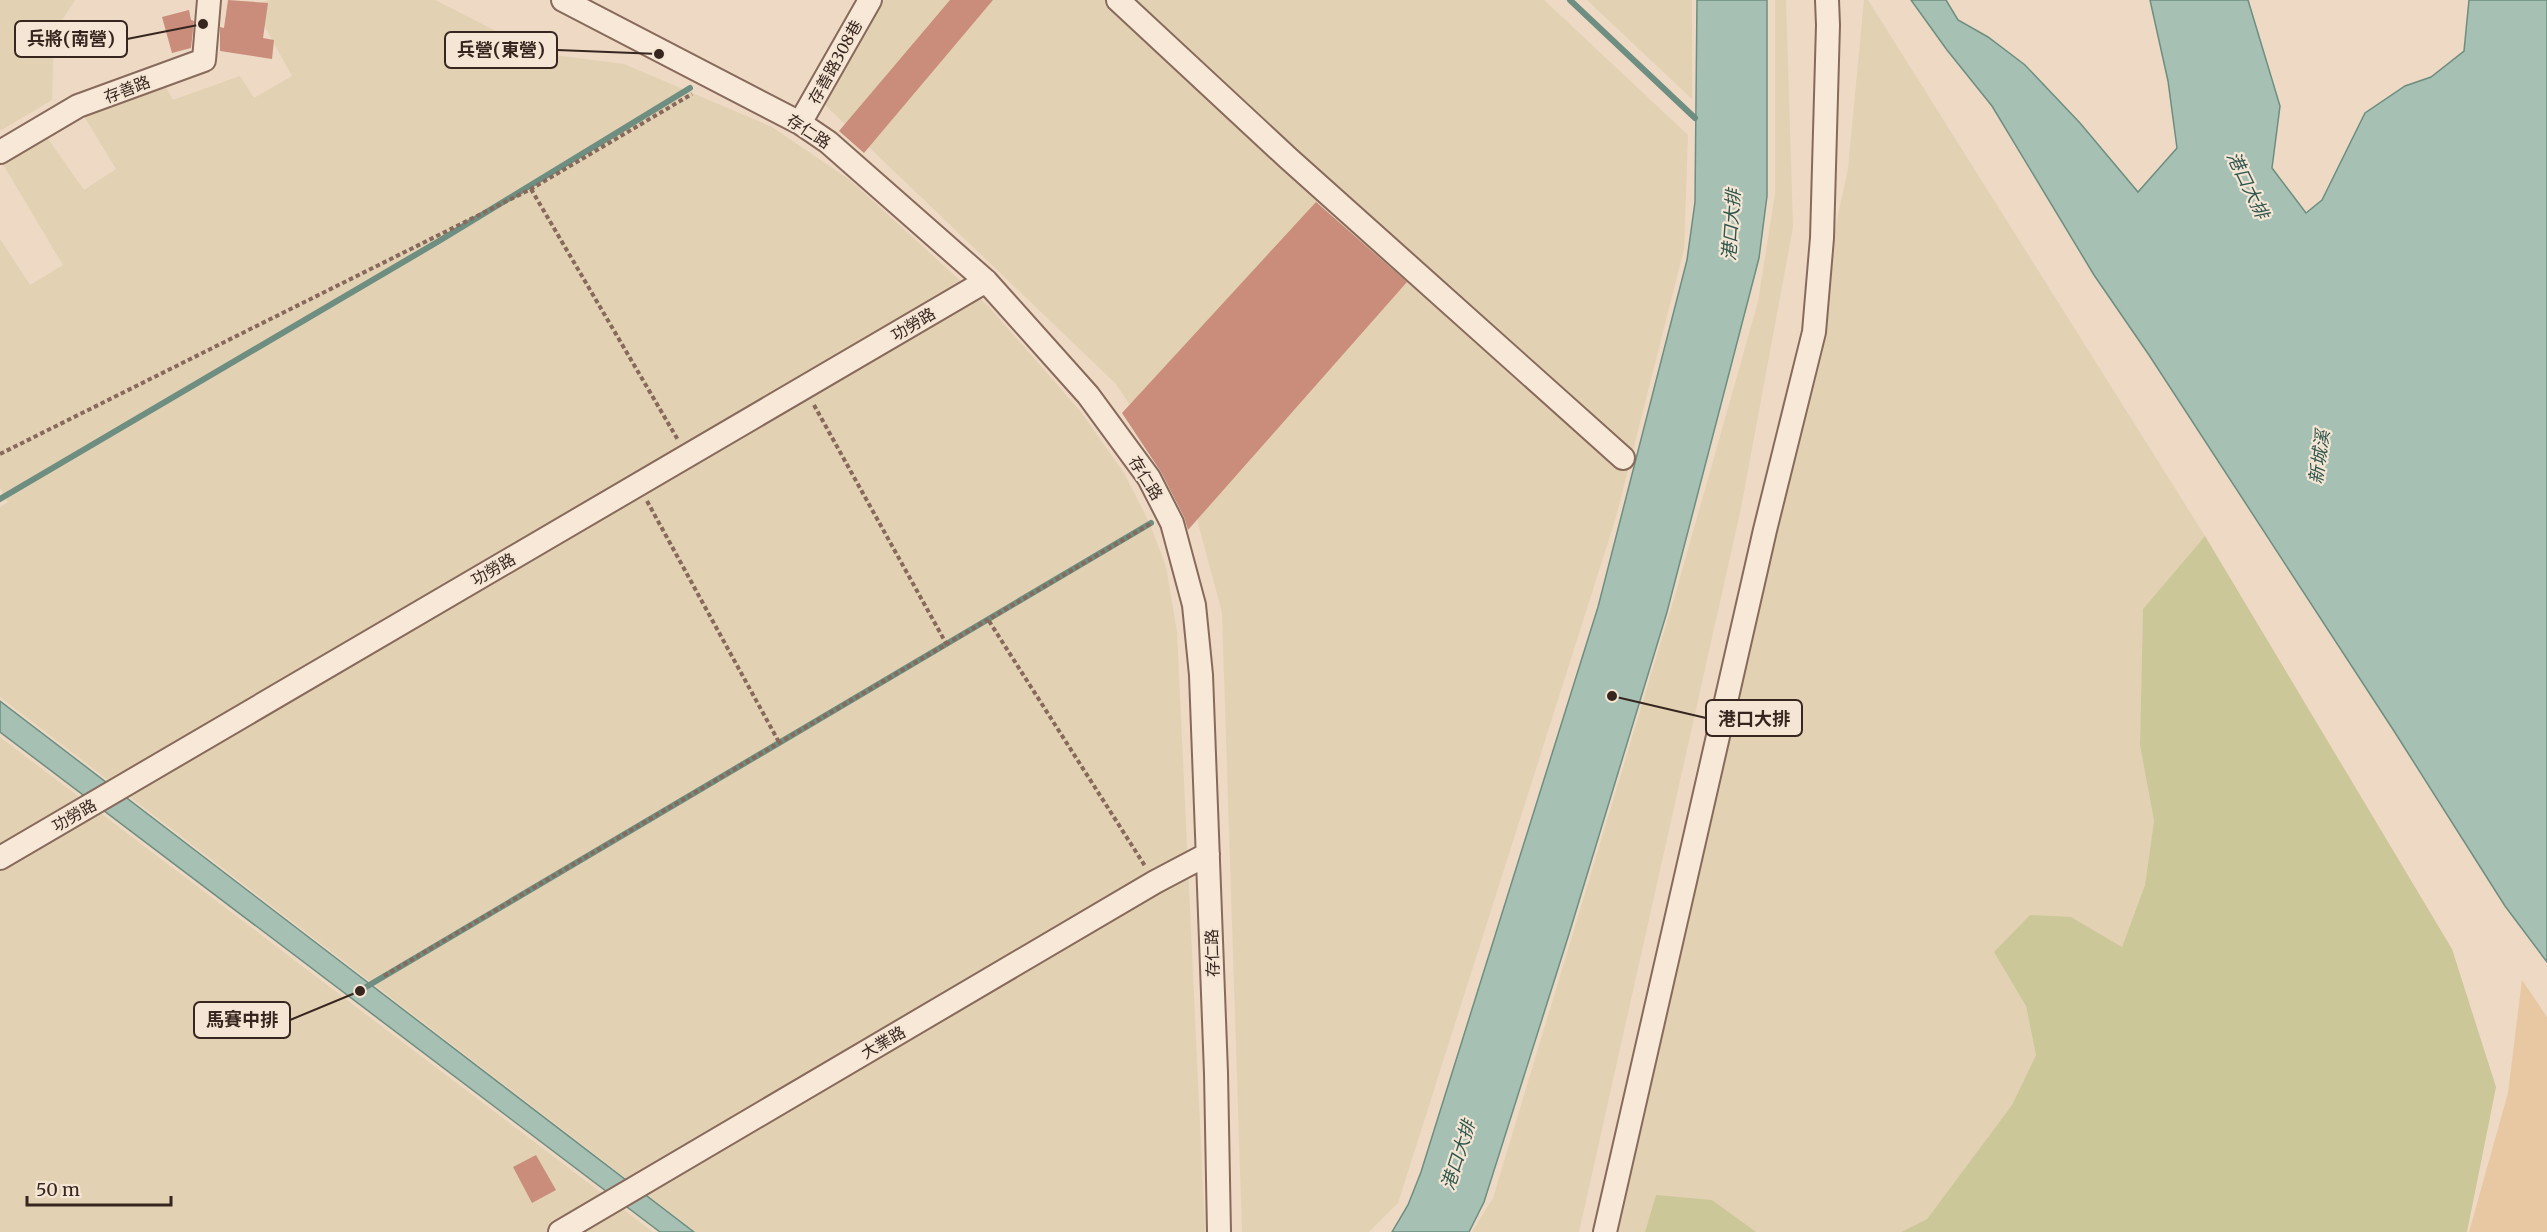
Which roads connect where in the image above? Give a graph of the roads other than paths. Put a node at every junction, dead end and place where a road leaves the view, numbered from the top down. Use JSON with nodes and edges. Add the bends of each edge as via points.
{"nodes":[{"id":1,"x":209,"y":0,"type":"edge"},
{"id":2,"x":563,"y":0,"type":"edge"},
{"id":3,"x":870,"y":0,"type":"edge"},
{"id":4,"x":1118,"y":0,"type":"edge"},
{"id":5,"x":1827,"y":0,"type":"edge"},
{"id":6,"x":800,"y":123,"type":"junction"},
{"id":7,"x":0,"y":152,"type":"edge"},
{"id":8,"x":986,"y":281,"type":"junction"},
{"id":9,"x":1623,"y":458,"type":"dead end"},
{"id":10,"x":1208,"y":854,"type":"junction"},
{"id":11,"x":0,"y":858,"type":"edge"},
{"id":12,"x":560,"y":1232,"type":"edge"},
{"id":13,"x":1219,"y":1232,"type":"edge"},
{"id":14,"x":1605,"y":1232,"type":"edge"}],
"edges":[{"from":1,"to":7,"type":"street","name":"存善路","via":[[204,60],[78,106]]},
{"from":2,"to":6,"type":"street","name":"存仁路"},
{"from":3,"to":6,"type":"street","name":"存善路308巷"},
{"from":4,"to":9,"type":"street"},
{"from":5,"to":14,"type":"street","via":[[1822,238],[1814,332]]},
{"from":6,"to":8,"type":"street","name":"存仁路","via":[[859,168]]},
{"from":8,"to":10,"type":"street","name":"存仁路","via":[[1088,394],[1149,478],[1172,523],[1194,605],[1201,675]]},
{"from":8,"to":11,"type":"street","name":"功勞路"},
{"from":10,"to":12,"type":"street","name":"大業路"},
{"from":10,"to":13,"type":"street","name":"存仁路"}]}
